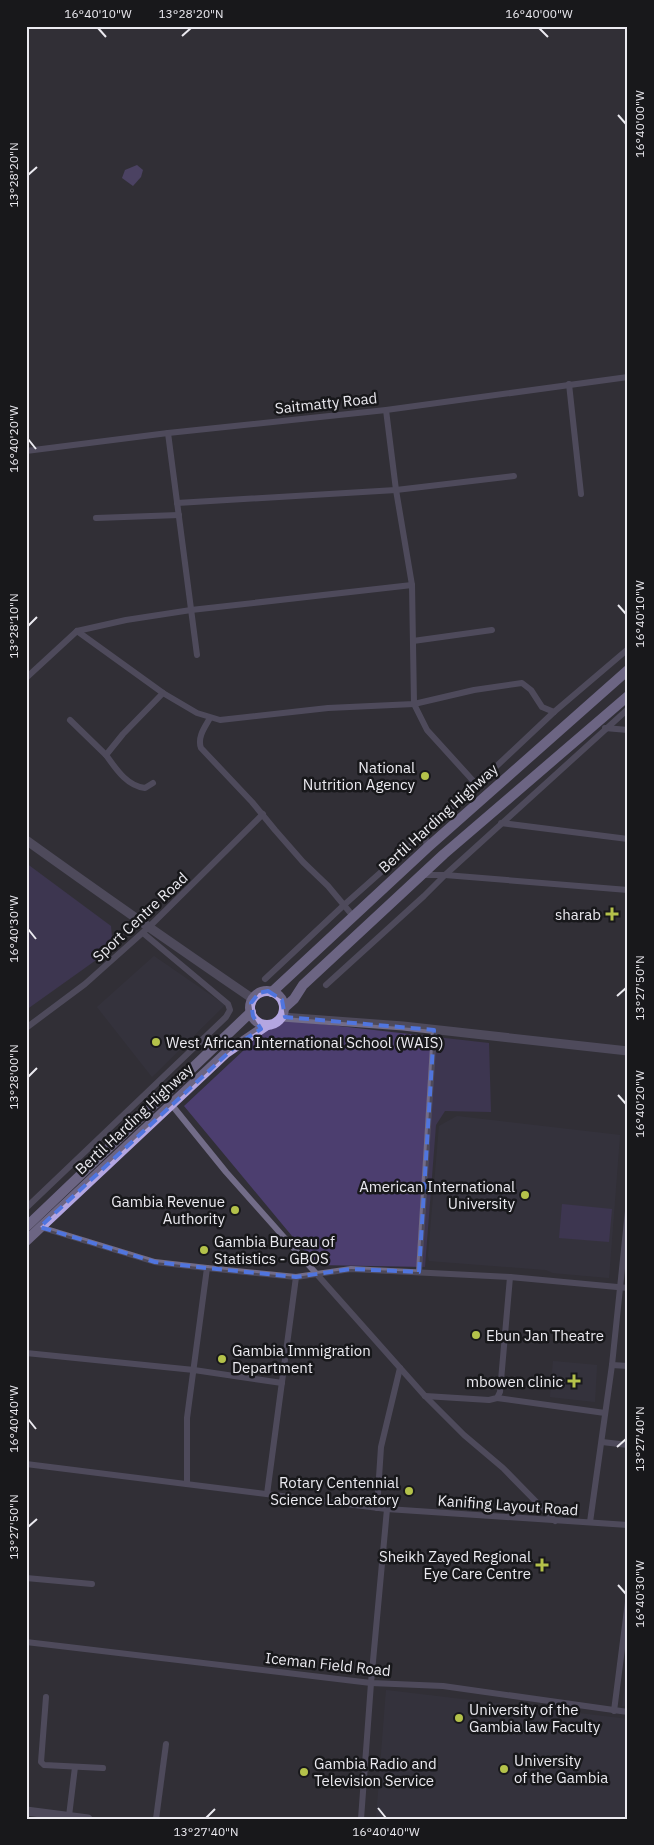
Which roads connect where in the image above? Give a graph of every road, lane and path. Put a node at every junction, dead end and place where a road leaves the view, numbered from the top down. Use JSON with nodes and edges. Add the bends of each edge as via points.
{"nodes":[{"id":1,"x":628,"y":377,"type":"edge"},
{"id":2,"x":569,"y":384,"type":"junction"},
{"id":3,"x":386,"y":410,"type":"junction"},
{"id":4,"x":168,"y":432,"type":"junction"},
{"id":5,"x":26,"y":451,"type":"edge"},
{"id":6,"x":514,"y":476,"type":"dead end"},
{"id":7,"x":396,"y":490,"type":"junction"},
{"id":8,"x":581,"y":494,"type":"dead end"},
{"id":9,"x":177,"y":503,"type":"junction"},
{"id":10,"x":179,"y":515,"type":"junction"},
{"id":11,"x":96,"y":518,"type":"dead end"},
{"id":12,"x":412,"y":585,"type":"junction"},
{"id":13,"x":191,"y":610,"type":"junction"},
{"id":14,"x":492,"y":630,"type":"dead end"},
{"id":15,"x":76,"y":631,"type":"junction"},
{"id":16,"x":413,"y":641,"type":"junction"},
{"id":17,"x":628,"y":649,"type":"edge"},
{"id":18,"x":196,"y":655,"type":"dead end"},
{"id":19,"x":628,"y":670,"type":"edge"},
{"id":20,"x":26,"y":678,"type":"edge"},
{"id":21,"x":163,"y":693,"type":"junction"},
{"id":22,"x":628,"y":696,"type":"edge"},
{"id":23,"x":414,"y":704,"type":"junction"},
{"id":24,"x":628,"y":709,"type":"edge"},
{"id":25,"x":554,"y":712,"type":"junction"},
{"id":26,"x":210,"y":718,"type":"junction"},
{"id":27,"x":70,"y":720,"type":"dead end"},
{"id":28,"x":605,"y":728,"type":"junction"},
{"id":29,"x":628,"y":730,"type":"edge"},
{"id":30,"x":106,"y":755,"type":"junction"},
{"id":31,"x":153,"y":783,"type":"dead end"},
{"id":32,"x":476,"y":784,"type":"junction"},
{"id":33,"x":263,"y":814,"type":"junction"},
{"id":34,"x":501,"y":824,"type":"junction"},
{"id":35,"x":425,"y":833,"type":"junction"},
{"id":36,"x":628,"y":839,"type":"edge"},
{"id":37,"x":26,"y":840,"type":"edge"},
{"id":38,"x":427,"y":848,"type":"junction"},
{"id":39,"x":421,"y":875,"type":"junction"},
{"id":40,"x":445,"y":875,"type":"junction"},
{"id":41,"x":628,"y":890,"type":"edge"},
{"id":42,"x":344,"y":905,"type":"junction"},
{"id":43,"x":353,"y":916,"type":"junction"},
{"id":44,"x":150,"y":926,"type":"junction"},
{"id":45,"x":143,"y":933,"type":"junction"},
{"id":46,"x":265,"y":979,"type":"dead end"},
{"id":47,"x":326,"y":985,"type":"dead end"},
{"id":48,"x":272,"y":992,"type":"junction"},
{"id":49,"x":253,"y":999,"type":"junction"},
{"id":50,"x":251,"y":1012,"type":"junction"},
{"id":51,"x":283,"y":1012,"type":"junction"},
{"id":52,"x":267,"y":1025,"type":"junction"},
{"id":53,"x":26,"y":1028,"type":"edge"},
{"id":54,"x":434,"y":1030,"type":"junction"},
{"id":55,"x":628,"y":1051,"type":"edge"},
{"id":56,"x":171,"y":1104,"type":"junction"},
{"id":57,"x":26,"y":1208,"type":"edge"},
{"id":58,"x":628,"y":1211,"type":"edge"},
{"id":59,"x":26,"y":1227,"type":"edge"},
{"id":60,"x":40,"y":1227,"type":"junction"},
{"id":61,"x":26,"y":1241,"type":"edge"},
{"id":62,"x":207,"y":1268,"type":"junction"},
{"id":63,"x":419,"y":1272,"type":"junction"},
{"id":64,"x":318,"y":1275,"type":"junction"},
{"id":65,"x":296,"y":1277,"type":"junction"},
{"id":66,"x":510,"y":1277,"type":"junction"},
{"id":67,"x":619,"y":1287,"type":"junction"},
{"id":68,"x":628,"y":1288,"type":"edge"},
{"id":69,"x":26,"y":1353,"type":"edge"},
{"id":70,"x":612,"y":1365,"type":"junction"},
{"id":71,"x":628,"y":1366,"type":"edge"},
{"id":72,"x":400,"y":1368,"type":"junction"},
{"id":73,"x":194,"y":1370,"type":"junction"},
{"id":74,"x":282,"y":1383,"type":"junction"},
{"id":75,"x":425,"y":1396,"type":"junction"},
{"id":76,"x":497,"y":1398,"type":"junction"},
{"id":77,"x":605,"y":1412,"type":"junction"},
{"id":78,"x":602,"y":1442,"type":"junction"},
{"id":79,"x":628,"y":1445,"type":"edge"},
{"id":80,"x":26,"y":1464,"type":"edge"},
{"id":81,"x":186,"y":1484,"type":"junction"},
{"id":82,"x":267,"y":1494,"type":"junction"},
{"id":83,"x":377,"y":1508,"type":"junction"},
{"id":84,"x":387,"y":1509,"type":"junction"},
{"id":85,"x":555,"y":1521,"type":"junction"},
{"id":86,"x":590,"y":1522,"type":"junction"},
{"id":87,"x":628,"y":1525,"type":"edge"},
{"id":88,"x":26,"y":1578,"type":"edge"},
{"id":89,"x":92,"y":1584,"type":"dead end"},
{"id":90,"x":628,"y":1602,"type":"edge"},
{"id":91,"x":26,"y":1642,"type":"edge"},
{"id":92,"x":371,"y":1683,"type":"junction"},
{"id":93,"x":46,"y":1697,"type":"dead end"},
{"id":94,"x":614,"y":1711,"type":"junction"},
{"id":95,"x":628,"y":1712,"type":"edge"},
{"id":96,"x":166,"y":1744,"type":"dead end"},
{"id":97,"x":75,"y":1767,"type":"junction"},
{"id":98,"x":103,"y":1768,"type":"dead end"},
{"id":99,"x":26,"y":1811,"type":"edge"},
{"id":100,"x":68,"y":1816,"type":"junction"},
{"id":101,"x":88,"y":1819,"type":"edge"},
{"id":102,"x":156,"y":1819,"type":"edge"},
{"id":103,"x":361,"y":1819,"type":"edge"}],
"edges":[{"from":1,"to":2,"type":"street","name":"Saitmatty Road"},
{"from":2,"to":3,"type":"street","name":"Saitmatty Road"},
{"from":2,"to":8,"type":"street"},
{"from":3,"to":4,"type":"street","name":"Saitmatty Road"},
{"from":3,"to":7,"type":"street"},
{"from":4,"to":5,"type":"street","name":"Saitmatty Road"},
{"from":4,"to":9,"type":"street"},
{"from":6,"to":7,"type":"street"},
{"from":7,"to":9,"type":"street"},
{"from":7,"to":12,"type":"street"},
{"from":9,"to":10,"type":"street"},
{"from":10,"to":11,"type":"street"},
{"from":10,"to":13,"type":"street"},
{"from":12,"to":13,"type":"street"},
{"from":12,"to":16,"type":"street"},
{"from":13,"to":15,"type":"street"},
{"from":13,"to":18,"type":"street"},
{"from":14,"to":16,"type":"street"},
{"from":15,"to":20,"type":"street"},
{"from":15,"to":21,"type":"street"},
{"from":16,"to":23,"type":"street"},
{"from":17,"to":25,"type":"street"},
{"from":19,"to":38,"type":"main road","name":"Bertil Harding Highway"},
{"from":21,"to":26,"type":"street"},
{"from":21,"to":30,"type":"street"},
{"from":22,"to":39,"type":"main road","name":"Bertil Harding Highway"},
{"from":23,"to":25,"type":"street","via":[[522,683],[542,707]]},
{"from":23,"to":26,"type":"street","via":[[319,709],[234,719]]},
{"from":23,"to":32,"type":"street","via":[[427,730]]},
{"from":24,"to":28,"type":"street"},
{"from":25,"to":32,"type":"street"},
{"from":26,"to":33,"type":"street","via":[[200,738],[201,748]]},
{"from":27,"to":30,"type":"street"},
{"from":28,"to":29,"type":"street"},
{"from":28,"to":34,"type":"street"},
{"from":30,"to":31,"type":"street","via":[[129,782],[145,788]]},
{"from":32,"to":35,"type":"street"},
{"from":33,"to":42,"type":"street"},
{"from":33,"to":44,"type":"street","name":"Sport Centre Road"},
{"from":34,"to":36,"type":"street"},
{"from":34,"to":40,"type":"street"},
{"from":35,"to":38,"type":"street"},
{"from":35,"to":42,"type":"street"},
{"from":37,"to":44,"type":"street"},
{"from":38,"to":43,"type":"main road","name":"Bertil Harding Highway"},
{"from":39,"to":40,"type":"street"},
{"from":39,"to":51,"type":"main road","name":"Bertil Harding Highway","via":[[303,985]]},
{"from":40,"to":41,"type":"street"},
{"from":40,"to":47,"type":"street"},
{"from":42,"to":43,"type":"street"},
{"from":42,"to":46,"type":"street"},
{"from":43,"to":48,"type":"main road","name":"Bertil Harding Highway"},
{"from":44,"to":45,"type":"street","name":"Sport Centre Road"},
{"from":44,"to":49,"type":"street"},
{"from":45,"to":53,"type":"street","name":"Sport Centre Road","via":[[85,984]]},
{"from":45,"to":57,"type":"street","via":[[228,1004],[230,1010]]},
{"from":48,"to":49,"type":"main road","via":[[259,993]]},
{"from":48,"to":51,"type":"main road","via":[[279,996]]},
{"from":49,"to":50,"type":"main road"},
{"from":50,"to":52,"type":"main road","via":[[255,1020]]},
{"from":50,"to":59,"type":"main road","name":"Bertil Harding Highway"},
{"from":51,"to":52,"type":"main road","via":[[275,1023]]},
{"from":51,"to":54,"type":"street"},
{"from":52,"to":56,"type":"main road","name":"Bertil Harding Highway","via":[[226,1053]]},
{"from":54,"to":55,"type":"street"},
{"from":54,"to":63,"type":"street"},
{"from":56,"to":60,"type":"main road","name":"Bertil Harding Highway"},
{"from":56,"to":64,"type":"street","via":[[226,1172]]},
{"from":58,"to":67,"type":"street"},
{"from":60,"to":61,"type":"main road","name":"Bertil Harding Highway"},
{"from":60,"to":62,"type":"street","via":[[155,1262]]},
{"from":62,"to":65,"type":"street"},
{"from":62,"to":73,"type":"street"},
{"from":63,"to":64,"type":"street","via":[[351,1269]]},
{"from":63,"to":66,"type":"street"},
{"from":64,"to":65,"type":"street"},
{"from":64,"to":72,"type":"street"},
{"from":65,"to":74,"type":"street"},
{"from":66,"to":67,"type":"street"},
{"from":66,"to":76,"type":"street"},
{"from":67,"to":68,"type":"street"},
{"from":67,"to":70,"type":"street"},
{"from":69,"to":73,"type":"street"},
{"from":70,"to":71,"type":"street"},
{"from":70,"to":77,"type":"street"},
{"from":72,"to":75,"type":"street"},
{"from":72,"to":83,"type":"street","via":[[381,1447]]},
{"from":73,"to":74,"type":"street"},
{"from":73,"to":81,"type":"street","via":[[187,1418]]},
{"from":74,"to":82,"type":"street"},
{"from":75,"to":76,"type":"street"},
{"from":75,"to":85,"type":"street"},
{"from":76,"to":77,"type":"street"},
{"from":77,"to":78,"type":"street"},
{"from":78,"to":79,"type":"street"},
{"from":78,"to":86,"type":"street"},
{"from":80,"to":81,"type":"street","name":"Kanifing Layout Road"},
{"from":81,"to":82,"type":"street","name":"Kanifing Layout Road"},
{"from":82,"to":83,"type":"street","name":"Kanifing Layout Road"},
{"from":83,"to":84,"type":"street","name":"Kanifing Layout Road"},
{"from":84,"to":85,"type":"street","name":"Kanifing Layout Road"},
{"from":84,"to":92,"type":"street"},
{"from":85,"to":86,"type":"street","name":"Kanifing Layout Road"},
{"from":86,"to":87,"type":"street","name":"Kanifing Layout Road"},
{"from":88,"to":89,"type":"street"},
{"from":90,"to":94,"type":"street"},
{"from":91,"to":92,"type":"street","name":"Iceman Field Road"},
{"from":92,"to":94,"type":"street","name":"Iceman Field Road","via":[[443,1686]]},
{"from":92,"to":103,"type":"street"},
{"from":93,"to":97,"type":"street","via":[[40,1762]]},
{"from":94,"to":95,"type":"street","name":"Iceman Field Road"},
{"from":96,"to":102,"type":"street"},
{"from":97,"to":98,"type":"street"},
{"from":97,"to":100,"type":"street"},
{"from":99,"to":100,"type":"street"},
{"from":100,"to":101,"type":"street"}]}
